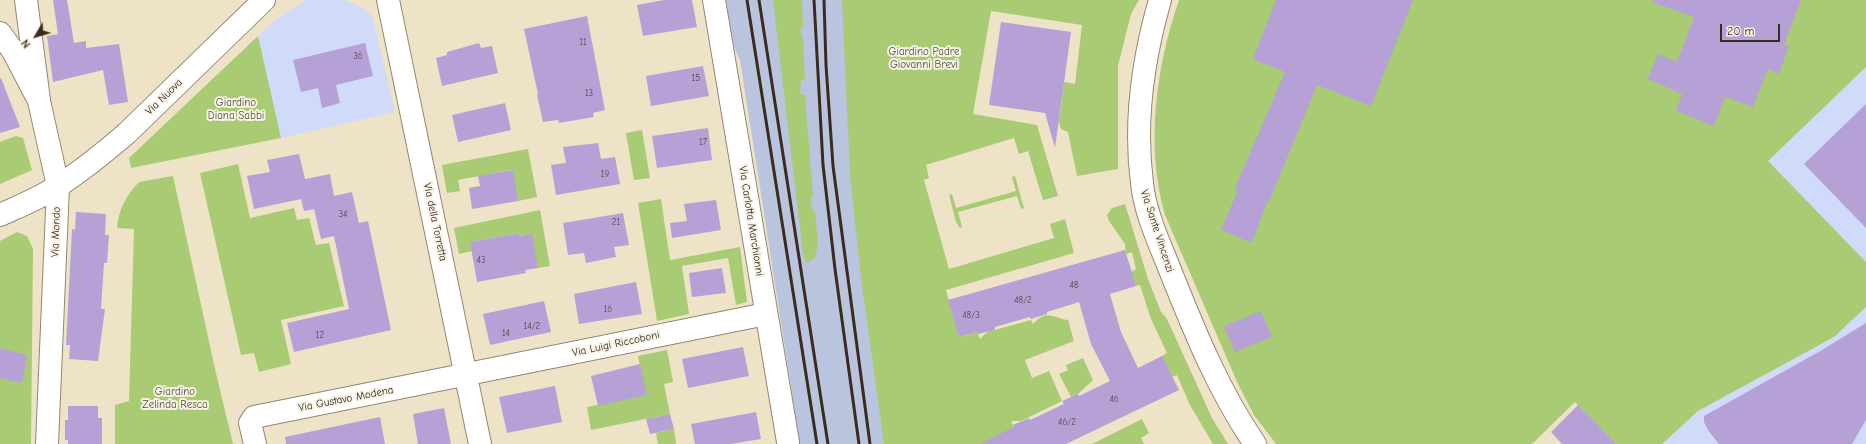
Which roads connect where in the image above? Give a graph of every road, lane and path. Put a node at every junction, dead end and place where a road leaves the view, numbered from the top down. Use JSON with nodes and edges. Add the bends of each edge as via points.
{"nodes":[{"id":1,"x":26,"y":0,"type":"edge"},
{"id":2,"x":264,"y":0,"type":"edge"},
{"id":3,"x":388,"y":0,"type":"edge"},
{"id":4,"x":714,"y":0,"type":"edge"},
{"id":5,"x":1160,"y":0,"type":"edge"},
{"id":6,"x":0,"y":33,"type":"edge"},
{"id":7,"x":39,"y":101,"type":"junction"},
{"id":8,"x":58,"y":186,"type":"junction"},
{"id":9,"x":0,"y":214,"type":"edge"},
{"id":10,"x":766,"y":314,"type":"junction"},
{"id":11,"x":466,"y":374,"type":"junction"},
{"id":12,"x":788,"y":442,"type":"dead end"},
{"id":13,"x":47,"y":444,"type":"edge"},
{"id":14,"x":255,"y":444,"type":"edge"},
{"id":15,"x":480,"y":444,"type":"edge"},
{"id":16,"x":1255,"y":444,"type":"edge"}],
"edges":[{"from":1,"to":7,"type":"street"},
{"from":2,"to":8,"type":"street","name":"Via Nuova","via":[[127,133]]},
{"from":3,"to":11,"type":"street","name":"Via della Torretta"},
{"from":4,"to":10,"type":"street","name":"Via Carlotta Marchionni"},
{"from":5,"to":16,"type":"street","name":"Via Sante Vincenzi","via":[[1148,47],[1140,106],[1139,152],[1142,184],[1150,218],[1191,324],[1224,395]]},
{"from":6,"to":7,"type":"street","name":"Via Mondo"},
{"from":7,"to":8,"type":"street","name":"Via Mondo"},
{"from":8,"to":9,"type":"street","name":"Via Nuova"},
{"from":8,"to":13,"type":"street","name":"Via Mondo"},
{"from":10,"to":11,"type":"street","name":"Via Luigi Riccoboni"},
{"from":10,"to":12,"type":"street","name":"Via Carlotta Marchionni"},
{"from":11,"to":14,"type":"street","name":"Via Gustavo Modena","via":[[254,417],[250,423]]},
{"from":11,"to":15,"type":"street","name":"Via della Torretta"}]}
